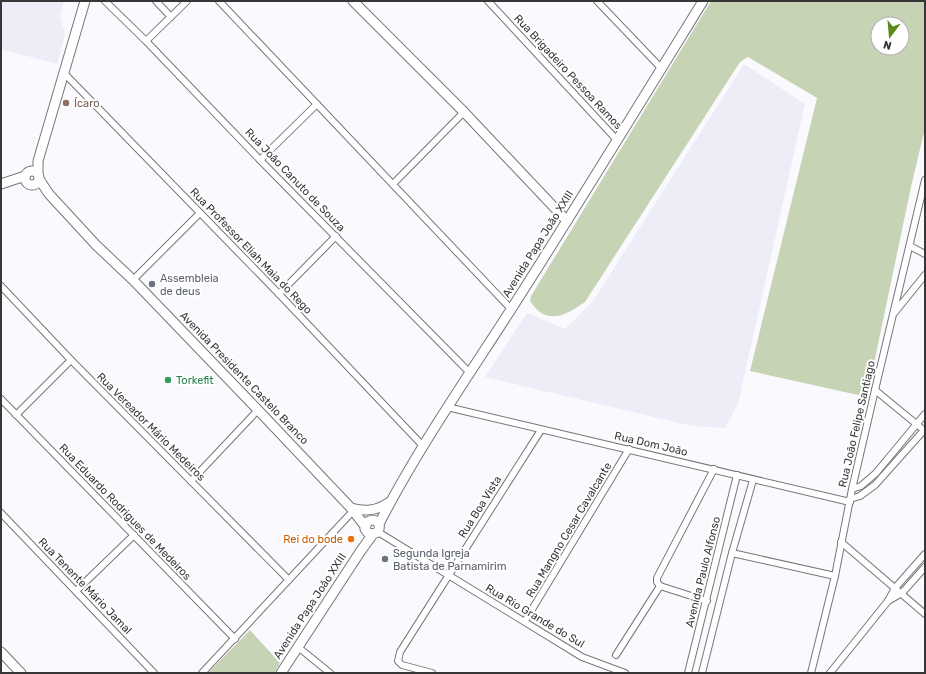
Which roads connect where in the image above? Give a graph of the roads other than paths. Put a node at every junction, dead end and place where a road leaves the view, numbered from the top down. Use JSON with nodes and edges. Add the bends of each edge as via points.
{"nodes":[{"id":1,"x":84,"y":1,"type":"edge"},
{"id":2,"x":104,"y":1,"type":"edge"},
{"id":3,"x":156,"y":1,"type":"edge"},
{"id":4,"x":187,"y":1,"type":"edge"},
{"id":5,"x":219,"y":1,"type":"edge"},
{"id":6,"x":353,"y":1,"type":"edge"},
{"id":7,"x":488,"y":1,"type":"edge"},
{"id":8,"x":597,"y":1,"type":"edge"},
{"id":9,"x":703,"y":1,"type":"edge"},
{"id":10,"x":171,"y":17,"type":"junction"},
{"id":11,"x":146,"y":41,"type":"junction"},
{"id":12,"x":662,"y":69,"type":"junction"},
{"id":13,"x":63,"y":72,"type":"junction"},
{"id":14,"x":318,"y":104,"type":"junction"},
{"id":15,"x":464,"y":112,"type":"junction"},
{"id":16,"x":617,"y":140,"type":"junction"},
{"id":17,"x":260,"y":160,"type":"junction"},
{"id":18,"x":32,"y":178,"type":"junction"},
{"id":19,"x":925,"y":180,"type":"edge"},
{"id":20,"x":4,"y":184,"type":"edge"},
{"id":21,"x":393,"y":184,"type":"junction"},
{"id":22,"x":200,"y":213,"type":"junction"},
{"id":23,"x":567,"y":221,"type":"junction"},
{"id":24,"x":336,"y":236,"type":"junction"},
{"id":25,"x":910,"y":246,"type":"junction"},
{"id":26,"x":925,"y":254,"type":"edge"},
{"id":27,"x":925,"y":275,"type":"edge"},
{"id":28,"x":133,"y":280,"type":"junction"},
{"id":29,"x":1,"y":286,"type":"edge"},
{"id":30,"x":279,"y":294,"type":"junction"},
{"id":31,"x":511,"y":309,"type":"junction"},
{"id":32,"x":893,"y":315,"type":"junction"},
{"id":33,"x":71,"y":360,"type":"junction"},
{"id":34,"x":470,"y":373,"type":"junction"},
{"id":35,"x":875,"y":390,"type":"junction"},
{"id":36,"x":1,"y":399,"type":"edge"},
{"id":37,"x":448,"y":408,"type":"junction"},
{"id":38,"x":258,"y":410,"type":"junction"},
{"id":39,"x":925,"y":414,"type":"edge"},
{"id":40,"x":16,"y":415,"type":"junction"},
{"id":41,"x":917,"y":425,"type":"junction"},
{"id":42,"x":541,"y":430,"type":"junction"},
{"id":43,"x":925,"y":430,"type":"edge"},
{"id":44,"x":423,"y":446,"type":"junction"},
{"id":45,"x":629,"y":449,"type":"junction"},
{"id":46,"x":714,"y":469,"type":"junction"},
{"id":47,"x":738,"y":476,"type":"junction"},
{"id":48,"x":753,"y":480,"type":"junction"},
{"id":49,"x":190,"y":481,"type":"junction"},
{"id":50,"x":852,"y":489,"type":"junction"},
{"id":51,"x":390,"y":501,"type":"junction"},
{"id":52,"x":850,"y":501,"type":"junction"},
{"id":53,"x":352,"y":510,"type":"junction"},
{"id":54,"x":1,"y":514,"type":"edge"},
{"id":55,"x":372,"y":527,"type":"junction"},
{"id":56,"x":134,"y":535,"type":"junction"},
{"id":57,"x":842,"y":542,"type":"junction"},
{"id":58,"x":732,"y":553,"type":"junction"},
{"id":59,"x":925,"y":554,"type":"edge"},
{"id":60,"x":925,"y":567,"type":"edge"},
{"id":61,"x":449,"y":576,"type":"junction"},
{"id":62,"x":835,"y":576,"type":"junction"},
{"id":63,"x":289,"y":580,"type":"junction"},
{"id":64,"x":660,"y":586,"type":"junction"},
{"id":65,"x":895,"y":588,"type":"junction"},
{"id":66,"x":76,"y":591,"type":"junction"},
{"id":67,"x":902,"y":593,"type":"junction"},
{"id":68,"x":888,"y":601,"type":"junction"},
{"id":69,"x":707,"y":602,"type":"junction"},
{"id":70,"x":925,"y":614,"type":"edge"},
{"id":71,"x":525,"y":621,"type":"junction"},
{"id":72,"x":235,"y":639,"type":"junction"},
{"id":73,"x":298,"y":647,"type":"junction"},
{"id":74,"x":1,"y":652,"type":"edge"},
{"id":75,"x":616,"y":655,"type":"dead end"},
{"id":76,"x":21,"y":673,"type":"edge"},
{"id":77,"x":154,"y":673,"type":"edge"},
{"id":78,"x":202,"y":673,"type":"edge"},
{"id":79,"x":281,"y":673,"type":"edge"},
{"id":80,"x":330,"y":673,"type":"edge"},
{"id":81,"x":432,"y":673,"type":"edge"},
{"id":82,"x":625,"y":673,"type":"edge"},
{"id":83,"x":688,"y":673,"type":"edge"},
{"id":84,"x":702,"y":673,"type":"edge"},
{"id":85,"x":811,"y":673,"type":"edge"},
{"id":86,"x":830,"y":673,"type":"edge"}],
"edges":[{"from":1,"to":13,"type":"street"},
{"from":2,"to":11,"type":"street","name":"Rua João Canuto de Souza"},
{"from":3,"to":10,"type":"street"},
{"from":4,"to":10,"type":"street"},
{"from":5,"to":14,"type":"street"},
{"from":6,"to":15,"type":"street"},
{"from":7,"to":16,"type":"street","name":"Rua Brigadeiro Pessoa Ramos"},
{"from":8,"to":12,"type":"street"},
{"from":9,"to":12,"type":"street","name":"Avenida Papa João XXIII"},
{"from":10,"to":11,"type":"street"},
{"from":11,"to":17,"type":"street","name":"Rua João Canuto de Souza"},
{"from":12,"to":16,"type":"street","name":"Avenida Papa João XXIII"},
{"from":13,"to":18,"type":"street"},
{"from":13,"to":22,"type":"street","name":"Rua Professor Eliah Maia do Rego"},
{"from":14,"to":17,"type":"street"},
{"from":14,"to":21,"type":"street"},
{"from":15,"to":21,"type":"street"},
{"from":15,"to":23,"type":"street"},
{"from":16,"to":23,"type":"street","name":"Avenida Papa João XXIII"},
{"from":17,"to":24,"type":"street","name":"Rua João Canuto de Souza"},
{"from":18,"to":20,"type":"street"},
{"from":18,"to":28,"type":"street","name":"Avenida Presidente Castelo Branco"},
{"from":19,"to":25,"type":"street","name":"Rua João Felipe Santiago"},
{"from":21,"to":31,"type":"street"},
{"from":22,"to":28,"type":"street"},
{"from":22,"to":30,"type":"street","name":"Rua Professor Eliah Maia do Rego"},
{"from":23,"to":31,"type":"street","name":"Avenida Papa João XXIII"},
{"from":24,"to":30,"type":"street"},
{"from":24,"to":34,"type":"street","name":"Rua João Canuto de Souza"},
{"from":25,"to":26,"type":"street"},
{"from":25,"to":32,"type":"street","name":"Rua João Felipe Santiago"},
{"from":27,"to":32,"type":"street"},
{"from":28,"to":38,"type":"street","name":"Avenida Presidente Castelo Branco"},
{"from":29,"to":33,"type":"street","name":"Rua Vereador Mário Medeiros"},
{"from":30,"to":44,"type":"street","name":"Rua Professor Eliah Maia do Rego"},
{"from":31,"to":34,"type":"street","name":"Avenida Papa João XXIII"},
{"from":32,"to":35,"type":"street","name":"Rua João Felipe Santiago"},
{"from":33,"to":40,"type":"street"},
{"from":33,"to":49,"type":"street","name":"Rua Vereador Mário Medeiros"},
{"from":34,"to":37,"type":"street","name":"Avenida Papa João XXIII"},
{"from":35,"to":41,"type":"street"},
{"from":35,"to":50,"type":"street","name":"Rua João Felipe Santiago"},
{"from":36,"to":40,"type":"street","name":"Rua Eduardo Rodrigues de Medeiros"},
{"from":37,"to":42,"type":"street","name":"Rua Dom João"},
{"from":37,"to":44,"type":"street","name":"Avenida Papa João XXIII"},
{"from":38,"to":49,"type":"street"},
{"from":38,"to":53,"type":"street","name":"Avenida Presidente Castelo Branco"},
{"from":39,"to":41,"type":"street"},
{"from":40,"to":56,"type":"street","name":"Rua Eduardo Rodrigues de Medeiros"},
{"from":41,"to":43,"type":"street"},
{"from":41,"to":50,"type":"street","via":[[868,481]]},
{"from":42,"to":45,"type":"street","name":"Rua Dom João"},
{"from":42,"to":61,"type":"street","name":"Rua Boa Vista"},
{"from":43,"to":52,"type":"street","via":[[875,485]]},
{"from":44,"to":51,"type":"street","name":"Avenida Papa João XXIII"},
{"from":45,"to":46,"type":"street","name":"Rua Dom João"},
{"from":45,"to":71,"type":"street","name":"Rua Mangno Cesar Cavalcante"},
{"from":46,"to":47,"type":"street","name":"Rua Dom João"},
{"from":46,"to":64,"type":"street","via":[[657,578]]},
{"from":47,"to":48,"type":"street","name":"Rua Dom João"},
{"from":47,"to":69,"type":"street","name":"Avenida Paulo Alfonso"},
{"from":48,"to":52,"type":"street","name":"Rua Dom João"},
{"from":48,"to":58,"type":"street"},
{"from":49,"to":63,"type":"street","name":"Rua Vereador Mário Medeiros"},
{"from":50,"to":52,"type":"street","name":"Rua João Felipe Santiago"},
{"from":51,"to":53,"type":"street","via":[[370,511]]},
{"from":51,"to":55,"type":"street","name":"Avenida Papa João XXIII"},
{"from":52,"to":57,"type":"street","name":"Rua João Felipe Santiago"},
{"from":53,"to":55,"type":"street","name":"Avenida Presidente Castelo Branco"},
{"from":53,"to":63,"type":"street"},
{"from":54,"to":66,"type":"street","name":"Rua Tenente Mário Jamal"},
{"from":55,"to":61,"type":"street","name":"Rua Rio Grande do Sul"},
{"from":55,"to":73,"type":"street","name":"Avenida Papa João XXIII","via":[[360,552]]},
{"from":56,"to":66,"type":"street"},
{"from":56,"to":72,"type":"street","name":"Rua Eduardo Rodrigues de Medeiros"},
{"from":57,"to":62,"type":"street","name":"Rua João Felipe Santiago"},
{"from":57,"to":65,"type":"street"},
{"from":58,"to":62,"type":"street"},
{"from":58,"to":84,"type":"street"},
{"from":59,"to":65,"type":"street"},
{"from":60,"to":67,"type":"street"},
{"from":61,"to":71,"type":"street","name":"Rua Rio Grande do Sul"},
{"from":61,"to":81,"type":"street","name":"Rua Boa Vista","via":[[398,657],[398,662],[402,665]]},
{"from":62,"to":85,"type":"street","name":"Rua João Felipe Santiago"},
{"from":63,"to":72,"type":"street"},
{"from":64,"to":69,"type":"street"},
{"from":64,"to":75,"type":"street"},
{"from":65,"to":67,"type":"street"},
{"from":65,"to":68,"type":"street"},
{"from":66,"to":77,"type":"street","name":"Rua Tenente Mário Jamal"},
{"from":67,"to":68,"type":"street"},
{"from":67,"to":70,"type":"street"},
{"from":68,"to":86,"type":"street"},
{"from":69,"to":83,"type":"street","name":"Avenida Paulo Alfonso"},
{"from":71,"to":82,"type":"street","name":"Rua Rio Grande do Sul","via":[[582,656]]},
{"from":72,"to":78,"type":"street"},
{"from":73,"to":79,"type":"street","name":"Avenida Papa João XXIII"},
{"from":73,"to":80,"type":"street"},
{"from":74,"to":76,"type":"street"}]}
